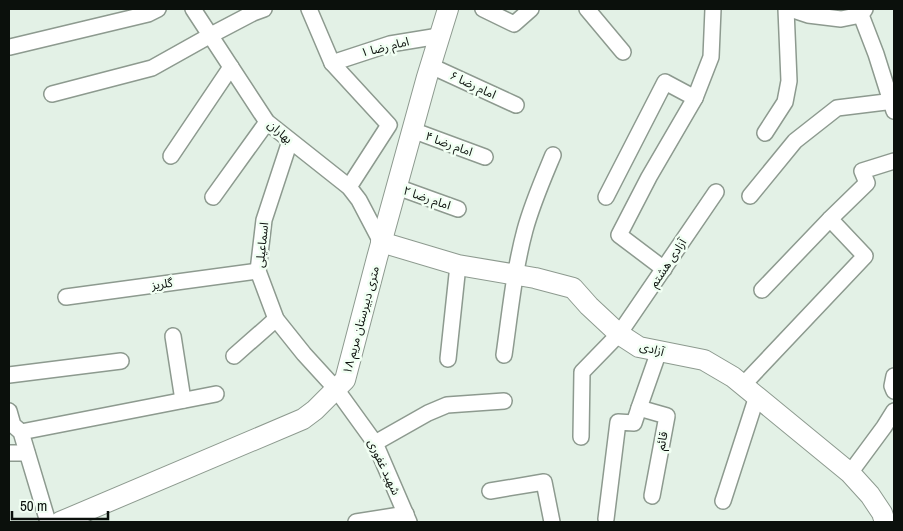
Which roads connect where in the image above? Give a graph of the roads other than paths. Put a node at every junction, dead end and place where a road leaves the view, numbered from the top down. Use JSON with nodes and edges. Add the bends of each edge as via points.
{"nodes":[{"id":1,"x":158,"y":9,"type":"edge"},
{"id":2,"x":193,"y":9,"type":"edge"},
{"id":3,"x":264,"y":9,"type":"edge"},
{"id":4,"x":309,"y":9,"type":"edge"},
{"id":5,"x":448,"y":9,"type":"edge"},
{"id":6,"x":483,"y":9,"type":"edge"},
{"id":7,"x":531,"y":9,"type":"edge"},
{"id":8,"x":587,"y":9,"type":"edge"},
{"id":9,"x":713,"y":9,"type":"edge"},
{"id":10,"x":788,"y":9,"type":"edge"},
{"id":11,"x":863,"y":12,"type":"edge"},
{"id":12,"x":211,"y":35,"type":"junction"},
{"id":13,"x":440,"y":36,"type":"junction"},
{"id":14,"x":10,"y":47,"type":"dead end"},
{"id":15,"x":623,"y":52,"type":"dead end"},
{"id":16,"x":330,"y":60,"type":"junction"},
{"id":17,"x":431,"y":66,"type":"junction"},
{"id":18,"x":231,"y":67,"type":"junction"},
{"id":19,"x":52,"y":94,"type":"dead end"},
{"id":20,"x":695,"y":98,"type":"junction"},
{"id":21,"x":893,"y":104,"type":"edge"},
{"id":22,"x":516,"y":105,"type":"dead end"},
{"id":23,"x":267,"y":122,"type":"junction"},
{"id":24,"x":412,"y":130,"type":"junction"},
{"id":25,"x":765,"y":132,"type":"dead end"},
{"id":26,"x":290,"y":141,"type":"junction"},
{"id":27,"x":553,"y":154,"type":"dead end"},
{"id":28,"x":171,"y":156,"type":"dead end"},
{"id":29,"x":485,"y":157,"type":"dead end"},
{"id":30,"x":894,"y":161,"type":"edge"},
{"id":31,"x":349,"y":187,"type":"junction"},
{"id":32,"x":396,"y":187,"type":"junction"},
{"id":33,"x":716,"y":192,"type":"dead end"},
{"id":34,"x":750,"y":196,"type":"dead end"},
{"id":35,"x":214,"y":197,"type":"dead end"},
{"id":36,"x":606,"y":197,"type":"dead end"},
{"id":37,"x":458,"y":209,"type":"dead end"},
{"id":38,"x":830,"y":219,"type":"junction"},
{"id":39,"x":381,"y":242,"type":"junction"},
{"id":40,"x":458,"y":265,"type":"junction"},
{"id":41,"x":664,"y":269,"type":"junction"},
{"id":42,"x":258,"y":271,"type":"junction"},
{"id":43,"x":515,"y":274,"type":"junction"},
{"id":44,"x":762,"y":290,"type":"dead end"},
{"id":45,"x":66,"y":298,"type":"dead end"},
{"id":46,"x":276,"y":319,"type":"junction"},
{"id":47,"x":619,"y":334,"type":"junction"},
{"id":48,"x":173,"y":336,"type":"dead end"},
{"id":49,"x":659,"y":351,"type":"junction"},
{"id":50,"x":504,"y":355,"type":"dead end"},
{"id":51,"x":234,"y":356,"type":"dead end"},
{"id":52,"x":448,"y":359,"type":"dead end"},
{"id":53,"x":121,"y":361,"type":"dead end"},
{"id":54,"x":9,"y":375,"type":"edge"},
{"id":55,"x":894,"y":376,"type":"edge"},
{"id":56,"x":336,"y":389,"type":"junction"},
{"id":57,"x":750,"y":391,"type":"junction"},
{"id":58,"x":894,"y":391,"type":"edge"},
{"id":59,"x":216,"y":394,"type":"dead end"},
{"id":60,"x":183,"y":400,"type":"junction"},
{"id":61,"x":504,"y":401,"type":"dead end"},
{"id":62,"x":639,"y":408,"type":"junction"},
{"id":63,"x":894,"y":410,"type":"edge"},
{"id":64,"x":9,"y":411,"type":"edge"},
{"id":65,"x":21,"y":432,"type":"junction"},
{"id":66,"x":581,"y":437,"type":"dead end"},
{"id":67,"x":375,"y":443,"type":"junction"},
{"id":68,"x":9,"y":452,"type":"edge"},
{"id":69,"x":27,"y":453,"type":"junction"},
{"id":70,"x":850,"y":473,"type":"junction"},
{"id":71,"x":490,"y":491,"type":"dead end"},
{"id":72,"x":652,"y":496,"type":"dead end"},
{"id":73,"x":722,"y":502,"type":"dead end"},
{"id":74,"x":407,"y":518,"type":"edge"},
{"id":75,"x":606,"y":519,"type":"dead end"},
{"id":76,"x":48,"y":522,"type":"edge"},
{"id":77,"x":60,"y":522,"type":"edge"},
{"id":78,"x":356,"y":522,"type":"edge"},
{"id":79,"x":552,"y":522,"type":"edge"},
{"id":80,"x":885,"y":522,"type":"edge"}],
"edges":[{"from":1,"to":14,"type":"street"},
{"from":2,"to":12,"type":"street","name":"بهاران"},
{"from":3,"to":12,"type":"street"},
{"from":4,"to":16,"type":"street"},
{"from":5,"to":13,"type":"street","name":"۱۸ متری دبیرستان مریم"},
{"from":6,"to":7,"type":"street","via":[[514,24]]},
{"from":8,"to":15,"type":"street"},
{"from":9,"to":20,"type":"street","via":[[711,57]]},
{"from":10,"to":11,"type":"street","via":[[841,19]]},
{"from":10,"to":25,"type":"street","via":[[789,81],[785,102]]},
{"from":11,"to":21,"type":"street"},
{"from":12,"to":18,"type":"street","name":"بهاران"},
{"from":12,"to":19,"type":"street","via":[[152,68]]},
{"from":13,"to":16,"type":"street","name":"امام رضا ۱","via":[[390,44]]},
{"from":13,"to":17,"type":"street","name":"۱۸ متری دبیرستان مریم"},
{"from":16,"to":31,"type":"street","via":[[389,125]]},
{"from":17,"to":22,"type":"street","name":"امام رضا ۶"},
{"from":17,"to":24,"type":"street","name":"۱۸ متری دبیرستان مریم"},
{"from":18,"to":23,"type":"street","name":"بهاران"},
{"from":18,"to":28,"type":"street"},
{"from":20,"to":36,"type":"street","via":[[665,82]]},
{"from":20,"to":41,"type":"street","via":[[619,235]]},
{"from":21,"to":34,"type":"street","via":[[837,108],[795,141]]},
{"from":23,"to":26,"type":"street","name":"بهاران"},
{"from":23,"to":35,"type":"street"},
{"from":24,"to":29,"type":"street","name":"امام رضا ۴"},
{"from":24,"to":32,"type":"street","name":"۱۸ متری دبیرستان مریم"},
{"from":26,"to":31,"type":"street","name":"بهاران"},
{"from":26,"to":42,"type":"street","name":"اسماعیلی","via":[[264,220]]},
{"from":27,"to":43,"type":"street","via":[[525,230]]},
{"from":30,"to":38,"type":"street","via":[[862,171],[867,183]]},
{"from":31,"to":39,"type":"street","name":"بهاران"},
{"from":32,"to":37,"type":"street","name":"امام رضا ۲"},
{"from":32,"to":39,"type":"street","name":"۱۸ متری دبیرستان مریم"},
{"from":33,"to":41,"type":"street","name":"آزادی هشتم"},
{"from":38,"to":44,"type":"street"},
{"from":38,"to":57,"type":"street","via":[[865,256]]},
{"from":39,"to":40,"type":"street","name":"آزادی"},
{"from":39,"to":56,"type":"street","name":"۱۸ متری دبیرستان مریم","via":[[345,380]]},
{"from":40,"to":43,"type":"street","name":"آزادی"},
{"from":40,"to":52,"type":"street"},
{"from":41,"to":47,"type":"street","name":"آزادی هشتم"},
{"from":42,"to":45,"type":"street","name":"گلریز"},
{"from":42,"to":46,"type":"street","name":"اسماعیلی"},
{"from":43,"to":47,"type":"street","name":"آزادی","via":[[573,288]]},
{"from":43,"to":50,"type":"street"},
{"from":46,"to":51,"type":"street"},
{"from":46,"to":56,"type":"street","name":"اسماعیلی"},
{"from":47,"to":49,"type":"street","name":"آزادی","via":[[639,346]]},
{"from":47,"to":66,"type":"street","name":"آزادی هشتم","via":[[582,372]]},
{"from":48,"to":60,"type":"street"},
{"from":49,"to":57,"type":"street","name":"آزادی","via":[[704,360]]},
{"from":49,"to":62,"type":"street"},
{"from":53,"to":54,"type":"street"},
{"from":55,"to":58,"type":"street"},
{"from":56,"to":67,"type":"street","name":"شهید غفوری"},
{"from":56,"to":77,"type":"street","name":"۱۸ متری دبیرستان مریم","via":[[303,419]]},
{"from":57,"to":70,"type":"street","name":"آزادی"},
{"from":57,"to":73,"type":"street"},
{"from":59,"to":60,"type":"street"},
{"from":60,"to":65,"type":"street"},
{"from":61,"to":67,"type":"street","via":[[447,405]]},
{"from":62,"to":72,"type":"street","name":"قائم","via":[[667,416]]},
{"from":62,"to":75,"type":"street","via":[[634,423],[618,422]]},
{"from":63,"to":70,"type":"street"},
{"from":64,"to":65,"type":"street","via":[[13,425]]},
{"from":65,"to":69,"type":"street"},
{"from":67,"to":74,"type":"street","name":"شهید غفوری"},
{"from":68,"to":69,"type":"street"},
{"from":69,"to":76,"type":"street"},
{"from":70,"to":80,"type":"street","name":"آزادی","via":[[874,501]]},
{"from":71,"to":79,"type":"street","via":[[544,482]]},
{"from":74,"to":78,"type":"street"}]}
